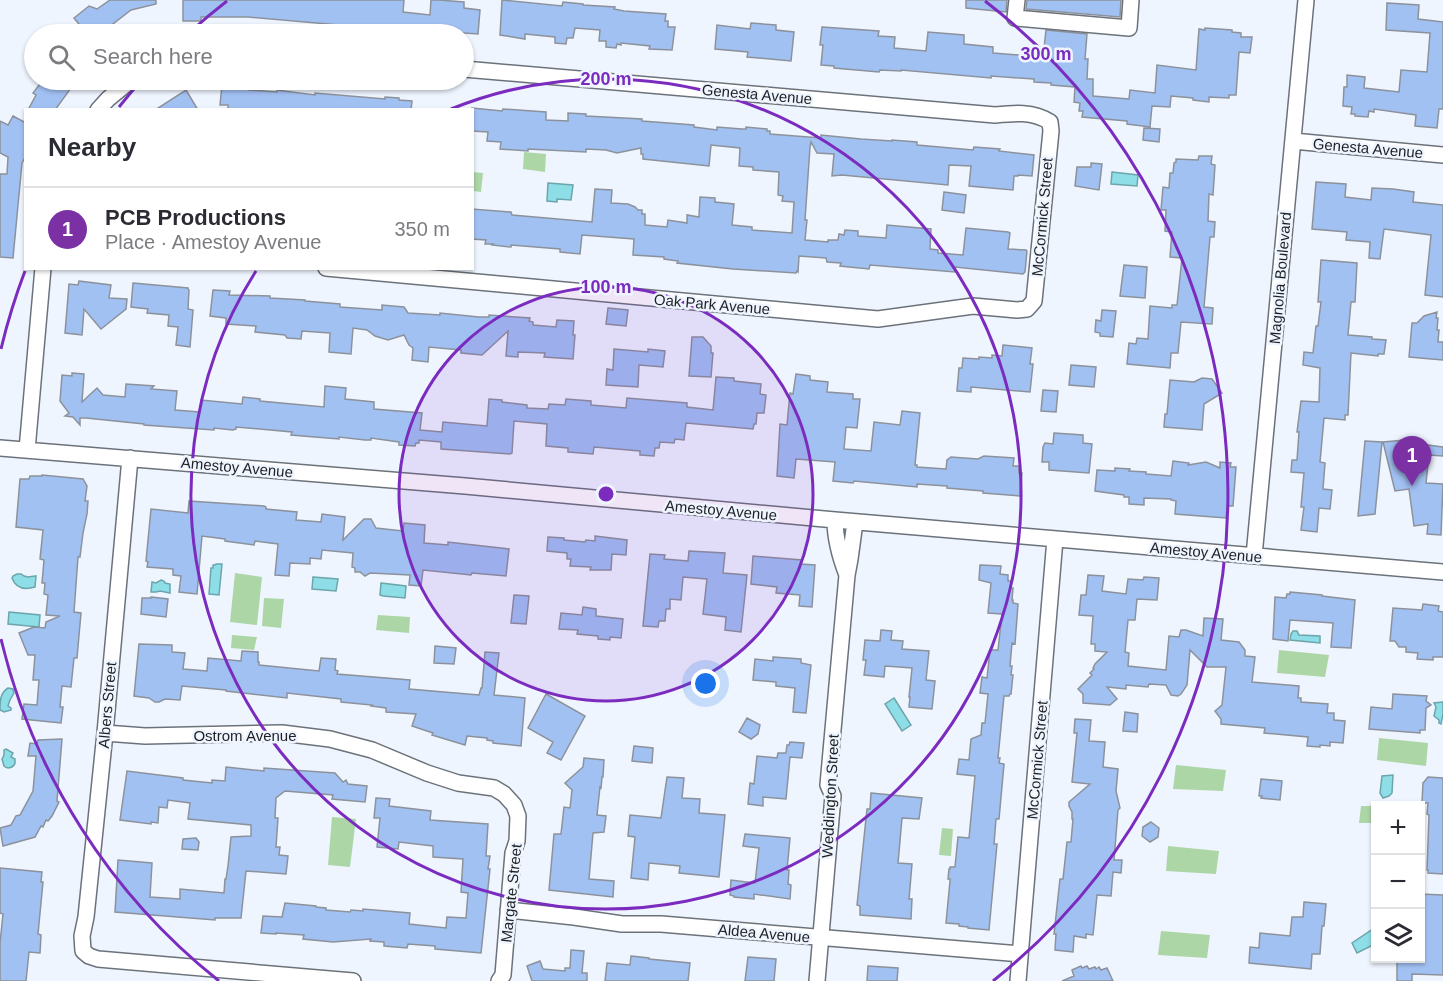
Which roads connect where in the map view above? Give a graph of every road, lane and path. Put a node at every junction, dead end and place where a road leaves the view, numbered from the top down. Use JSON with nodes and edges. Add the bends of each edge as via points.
{"nodes":[{"id":1,"x":1017,"y":0,"type":"edge"},
{"id":2,"x":1131,"y":0,"type":"edge"},
{"id":3,"x":1306,"y":0,"type":"edge"},
{"id":4,"x":474,"y":70,"type":"edge"},
{"id":5,"x":119,"y":90,"type":"edge"},
{"id":6,"x":100,"y":108,"type":"edge"},
{"id":7,"x":1050,"y":122,"type":"joint"},
{"id":8,"x":1293,"y":141,"type":"junction"},
{"id":9,"x":1443,"y":155,"type":"edge"},
{"id":10,"x":44,"y":270,"type":"edge"},
{"id":11,"x":348,"y":270,"type":"edge"},
{"id":12,"x":1027,"y":309,"type":"joint"},
{"id":13,"x":0,"y":448,"type":"edge"},
{"id":14,"x":27,"y":450,"type":"junction"},
{"id":15,"x":130,"y":458,"type":"junction"},
{"id":16,"x":835,"y":520,"type":"junction"},
{"id":17,"x":855,"y":522,"type":"junction"},
{"id":18,"x":1055,"y":539,"type":"junction"},
{"id":19,"x":1254,"y":556,"type":"junction"},
{"id":20,"x":1443,"y":572,"type":"edge"},
{"id":21,"x":847,"y":575,"type":"junction"},
{"id":22,"x":105,"y":733,"type":"junction"},
{"id":23,"x":514,"y":805,"type":"joint"},
{"id":24,"x":508,"y":910,"type":"junction"},
{"id":25,"x":820,"y":938,"type":"junction"},
{"id":26,"x":1020,"y":954,"type":"junction"},
{"id":27,"x":353,"y":981,"type":"edge"},
{"id":28,"x":499,"y":981,"type":"edge"},
{"id":29,"x":817,"y":981,"type":"edge"},
{"id":30,"x":1018,"y":981,"type":"edge"}],
"edges":[{"from":1,"to":2,"type":"street","via":[[1015,18],[1129,28]]},
{"from":3,"to":8,"type":"street","name":"Magnolia Boulevard"},
{"from":4,"to":7,"type":"street","name":"Genesta Avenue","via":[[984,114],[1029,114]]},
{"from":5,"to":6,"type":"street"},
{"from":7,"to":12,"type":"street","name":"McCormick Street","via":[[1034,301]]},
{"from":8,"to":9,"type":"street","name":"Genesta Avenue"},
{"from":8,"to":19,"type":"street","name":"Magnolia Boulevard"},
{"from":10,"to":14,"type":"street"},
{"from":11,"to":12,"type":"street","name":"Oak Park Avenue","via":[[879,319],[973,306]]},
{"from":13,"to":14,"type":"street","name":"Amestoy Avenue"},
{"from":14,"to":15,"type":"street","name":"Amestoy Avenue"},
{"from":15,"to":16,"type":"street","name":"Amestoy Avenue"},
{"from":15,"to":22,"type":"street","name":"Albers Street"},
{"from":16,"to":17,"type":"street","name":"Amestoy Avenue"},
{"from":16,"to":21,"type":"street","name":"Weddington Street","via":[[835,535]]},
{"from":17,"to":18,"type":"street","name":"Amestoy Avenue"},
{"from":17,"to":21,"type":"street","name":"Weddington Street"},
{"from":18,"to":19,"type":"street","name":"Amestoy Avenue"},
{"from":18,"to":26,"type":"street","name":"McCormick Street"},
{"from":19,"to":20,"type":"street","name":"Amestoy Avenue"},
{"from":21,"to":25,"type":"street","name":"Weddington Street","via":[[828,785],[833,796]]},
{"from":22,"to":23,"type":"street","name":"Ostrom Avenue","via":[[282,733],[330,739],[372,750],[458,783],[494,788]]},
{"from":22,"to":27,"type":"street","name":"Albers Street","via":[[83,951],[98,959]]},
{"from":23,"to":24,"type":"street","name":"Margate Street","via":[[518,830]]},
{"from":24,"to":25,"type":"street","name":"Aldea Avenue","via":[[622,924]]},
{"from":24,"to":28,"type":"street","name":"Margate Street","via":[[503,975]]},
{"from":25,"to":26,"type":"street","name":"Aldea Avenue"},
{"from":25,"to":29,"type":"street","name":"Weddington Street"},
{"from":26,"to":30,"type":"street","name":"McCormick Street"}]}
